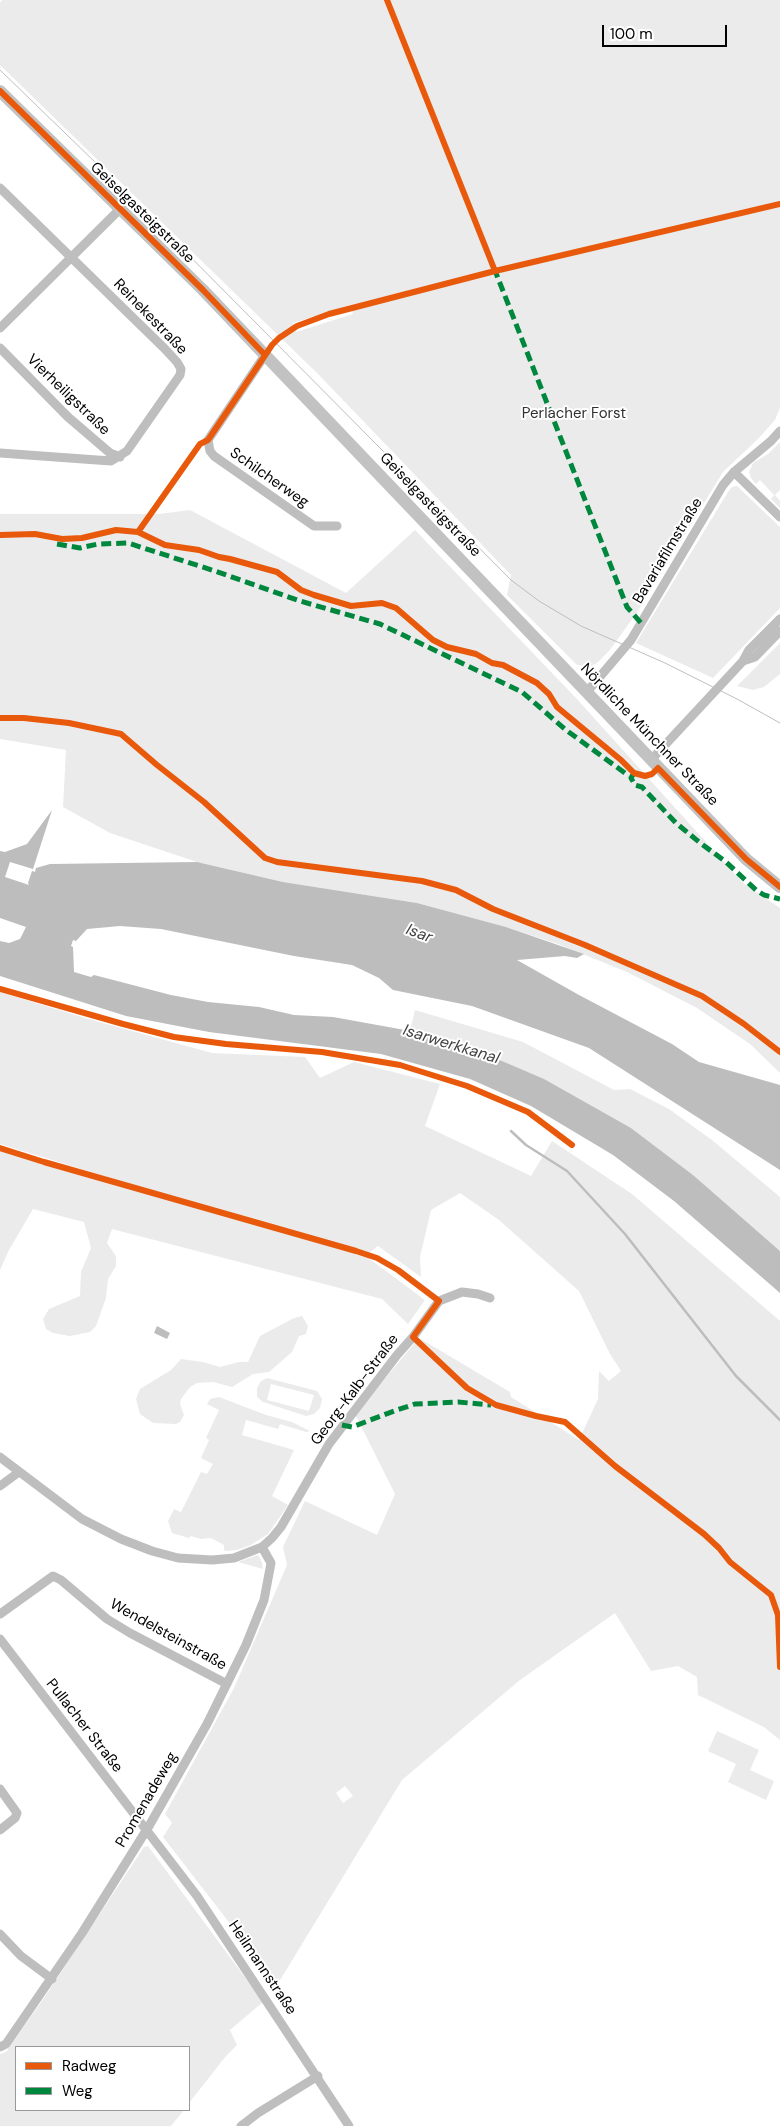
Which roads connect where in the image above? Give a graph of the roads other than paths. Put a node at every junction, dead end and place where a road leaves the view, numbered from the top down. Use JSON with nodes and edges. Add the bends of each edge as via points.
{"nodes":[{"id":1,"x":0,"y":91,"type":"edge"},
{"id":2,"x":0,"y":188,"type":"edge"},
{"id":3,"x":120,"y":208,"type":"junction"},
{"id":4,"x":72,"y":258,"type":"junction"},
{"id":5,"x":0,"y":328,"type":"edge"},
{"id":6,"x":0,"y":348,"type":"edge"},
{"id":7,"x":265,"y":355,"type":"junction"},
{"id":8,"x":780,"y":431,"type":"edge"},
{"id":9,"x":0,"y":453,"type":"edge"},
{"id":10,"x":120,"y":457,"type":"junction"},
{"id":11,"x":734,"y":472,"type":"junction"},
{"id":12,"x":780,"y":517,"type":"edge"},
{"id":13,"x":337,"y":526,"type":"dead end"},
{"id":14,"x":499,"y":601,"type":"joint"},
{"id":15,"x":780,"y":619,"type":"edge"},
{"id":16,"x":780,"y":631,"type":"edge"},
{"id":17,"x":743,"y":661,"type":"junction"},
{"id":18,"x":586,"y":694,"type":"junction"},
{"id":19,"x":655,"y":764,"type":"junction"},
{"id":20,"x":780,"y":887,"type":"edge"},
{"id":21,"x":490,"y":1298,"type":"dead end"},
{"id":22,"x":0,"y":1457,"type":"edge"},
{"id":23,"x":19,"y":1472,"type":"junction"},
{"id":24,"x":0,"y":1486,"type":"edge"},
{"id":25,"x":262,"y":1546,"type":"junction"},
{"id":26,"x":0,"y":1614,"type":"edge"},
{"id":27,"x":0,"y":1640,"type":"edge"},
{"id":28,"x":228,"y":1684,"type":"junction"},
{"id":29,"x":0,"y":1789,"type":"edge"},
{"id":30,"x":146,"y":1829,"type":"junction"},
{"id":31,"x":0,"y":1830,"type":"edge"},
{"id":32,"x":0,"y":1934,"type":"edge"},
{"id":33,"x":52,"y":1979,"type":"junction"},
{"id":34,"x":0,"y":2047,"type":"edge"},
{"id":35,"x":318,"y":2076,"type":"junction"},
{"id":36,"x":241,"y":2126,"type":"edge"},
{"id":37,"x":349,"y":2126,"type":"edge"}],
"edges":[{"from":1,"to":3,"type":"main road","name":"Geiselgasteigstraße"},
{"from":2,"to":4,"type":"street","name":"Reinekestraße"},
{"from":3,"to":4,"type":"street"},
{"from":3,"to":7,"type":"main road","name":"Geiselgasteigstraße"},
{"from":4,"to":5,"type":"street"},
{"from":4,"to":10,"type":"street","name":"Reinekestraße","via":[[164,348],[181,369],[127,452]]},
{"from":6,"to":10,"type":"street","name":"Vierheiligstraße","via":[[68,417],[110,453]]},
{"from":7,"to":13,"type":"street","name":"Schilcherweg","via":[[208,440],[210,451],[314,526]]},
{"from":7,"to":14,"type":"main road","name":"Geiselgasteigstraße"},
{"from":8,"to":11,"type":"street","name":"Bavariafilmstraße"},
{"from":9,"to":10,"type":"street","via":[[101,462]]},
{"from":11,"to":12,"type":"street"},
{"from":11,"to":18,"type":"street","name":"Bavariafilmstraße","via":[[723,485],[631,640]]},
{"from":14,"to":18,"type":"main road","name":"Nördliche Münchner Straße"},
{"from":15,"to":17,"type":"street","via":[[749,650]]},
{"from":16,"to":17,"type":"street","via":[[755,657]]},
{"from":17,"to":19,"type":"street"},
{"from":18,"to":19,"type":"main road","name":"Nördliche Münchner Straße"},
{"from":19,"to":20,"type":"main road","name":"Nördliche Münchner Straße","via":[[746,859]]},
{"from":21,"to":25,"type":"street","name":"Georg-Kalb-Straße","via":[[462,1292],[439,1301],[333,1437],[281,1527]]},
{"from":22,"to":23,"type":"street","name":"Georg-Kalb-Straße"},
{"from":23,"to":24,"type":"street"},
{"from":23,"to":25,"type":"street","name":"Georg-Kalb-Straße","via":[[82,1519],[152,1552],[178,1558],[212,1560],[234,1558]]},
{"from":25,"to":28,"type":"street","name":"Promenadeweg","via":[[271,1563],[266,1591]]},
{"from":26,"to":28,"type":"street","name":"Wendelsteinstraße","via":[[53,1576],[130,1633]]},
{"from":27,"to":30,"type":"street","name":"Pullacher Straße"},
{"from":28,"to":30,"type":"street","name":"Promenadeweg"},
{"from":29,"to":31,"type":"street","via":[[17,1813]]},
{"from":30,"to":33,"type":"street","name":"Promenadeweg"},
{"from":30,"to":35,"type":"street","name":"Heilmannstraße","via":[[197,1896]]},
{"from":32,"to":33,"type":"street","via":[[21,1956]]},
{"from":33,"to":34,"type":"street","name":"Promenadeweg","via":[[6,2044]]},
{"from":35,"to":36,"type":"street"},
{"from":35,"to":37,"type":"street","name":"Heilmannstraße"}]}
